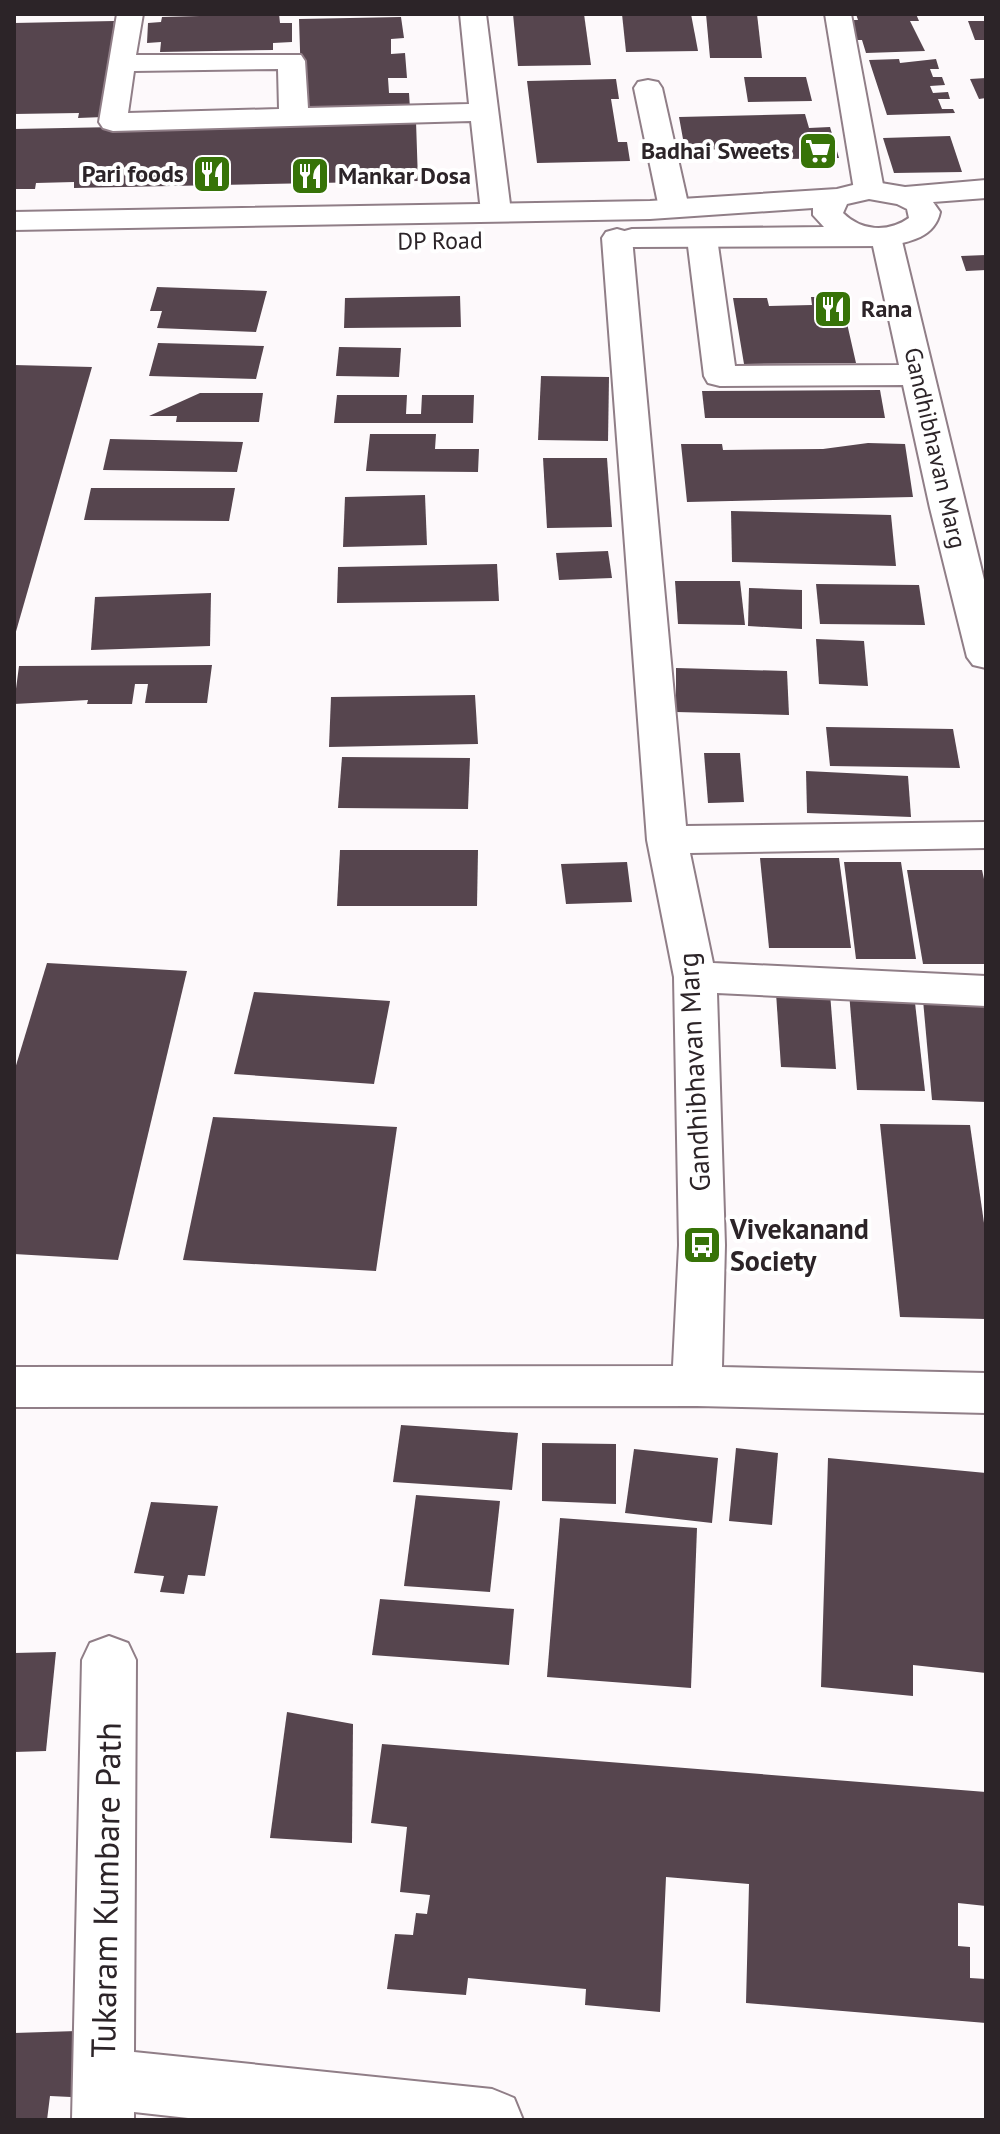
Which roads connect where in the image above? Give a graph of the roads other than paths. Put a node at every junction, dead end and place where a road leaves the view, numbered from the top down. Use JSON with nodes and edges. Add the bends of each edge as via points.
{"nodes":[{"id":1,"x":130,"y":14,"type":"edge"},
{"id":2,"x":473,"y":14,"type":"edge"},
{"id":3,"x":838,"y":14,"type":"edge"},
{"id":4,"x":121,"y":63,"type":"junction"},
{"id":5,"x":648,"y":88,"type":"dead end"},
{"id":6,"x":484,"y":112,"type":"junction"},
{"id":7,"x":294,"y":117,"type":"junction"},
{"id":8,"x":986,"y":189,"type":"edge"},
{"id":9,"x":869,"y":190,"type":"junction"},
{"id":10,"x":905,"y":196,"type":"junction"},
{"id":11,"x":837,"y":198,"type":"junction"},
{"id":12,"x":674,"y":208,"type":"junction"},
{"id":13,"x":496,"y":212,"type":"junction"},
{"id":14,"x":986,"y":215,"type":"edge"},
{"id":15,"x":14,"y":221,"type":"edge"},
{"id":16,"x":923,"y":222,"type":"junction"},
{"id":17,"x":876,"y":237,"type":"junction"},
{"id":18,"x":617,"y":238,"type":"junction"},
{"id":19,"x":702,"y":238,"type":"junction"},
{"id":20,"x":14,"y":248,"type":"edge"},
{"id":21,"x":917,"y":375,"type":"junction"},
{"id":22,"x":986,"y":507,"type":"edge"},
{"id":23,"x":947,"y":508,"type":"junction"},
{"id":24,"x":986,"y":657,"type":"edge"},
{"id":25,"x":986,"y":835,"type":"edge"},
{"id":26,"x":667,"y":840,"type":"junction"},
{"id":27,"x":695,"y":977,"type":"junction"},
{"id":28,"x":986,"y":991,"type":"edge"},
{"id":29,"x":697,"y":1386,"type":"junction"},
{"id":30,"x":14,"y":1387,"type":"edge"},
{"id":31,"x":986,"y":1393,"type":"edge"},
{"id":32,"x":109,"y":1660,"type":"dead end"},
{"id":33,"x":104,"y":2100,"type":"edge"},
{"id":34,"x":492,"y":2120,"type":"edge"}],
"edges":[{"from":1,"to":4,"type":"street"},
{"from":2,"to":6,"type":"street"},
{"from":3,"to":9,"type":"street"},
{"from":4,"to":7,"type":"street","via":[[291,61]]},
{"from":4,"to":7,"type":"street","via":[[113,122]]},
{"from":5,"to":12,"type":"street"},
{"from":6,"to":7,"type":"street"},
{"from":6,"to":13,"type":"street"},
{"from":8,"to":10,"type":"street"},
{"from":9,"to":10,"type":"street"},
{"from":9,"to":11,"type":"street","name":"DP Road"},
{"from":10,"to":16,"type":"street","via":[[925,212]]},
{"from":11,"to":12,"type":"street","name":"DP Road"},
{"from":11,"to":17,"type":"street","via":[[828,215],[847,231]]},
{"from":12,"to":13,"type":"street","name":"DP Road"},
{"from":13,"to":15,"type":"street","name":"DP Road"},
{"from":14,"to":16,"type":"street"},
{"from":16,"to":17,"type":"street","via":[[903,235]]},
{"from":17,"to":19,"type":"street","name":"DP Road"},
{"from":17,"to":21,"type":"street","name":"Gandhibhavan Marg"},
{"from":18,"to":19,"type":"street","name":"DP Road"},
{"from":18,"to":20,"type":"street","name":"DP Road"},
{"from":18,"to":26,"type":"street","name":"Gandhibhavan Marg"},
{"from":19,"to":21,"type":"street","via":[[720,376]]},
{"from":21,"to":23,"type":"street","name":"Gandhibhavan Marg"},
{"from":22,"to":23,"type":"street"},
{"from":23,"to":24,"type":"street","name":"Gandhibhavan Marg"},
{"from":25,"to":26,"type":"street"},
{"from":26,"to":27,"type":"street","name":"Gandhibhavan Marg"},
{"from":27,"to":28,"type":"street"},
{"from":27,"to":29,"type":"street","name":"Gandhibhavan Marg","via":[[702,1245]]},
{"from":29,"to":30,"type":"street"},
{"from":29,"to":31,"type":"street"},
{"from":32,"to":33,"type":"street","name":"Tukaram Kumbare Path"},
{"from":33,"to":34,"type":"street"}]}
